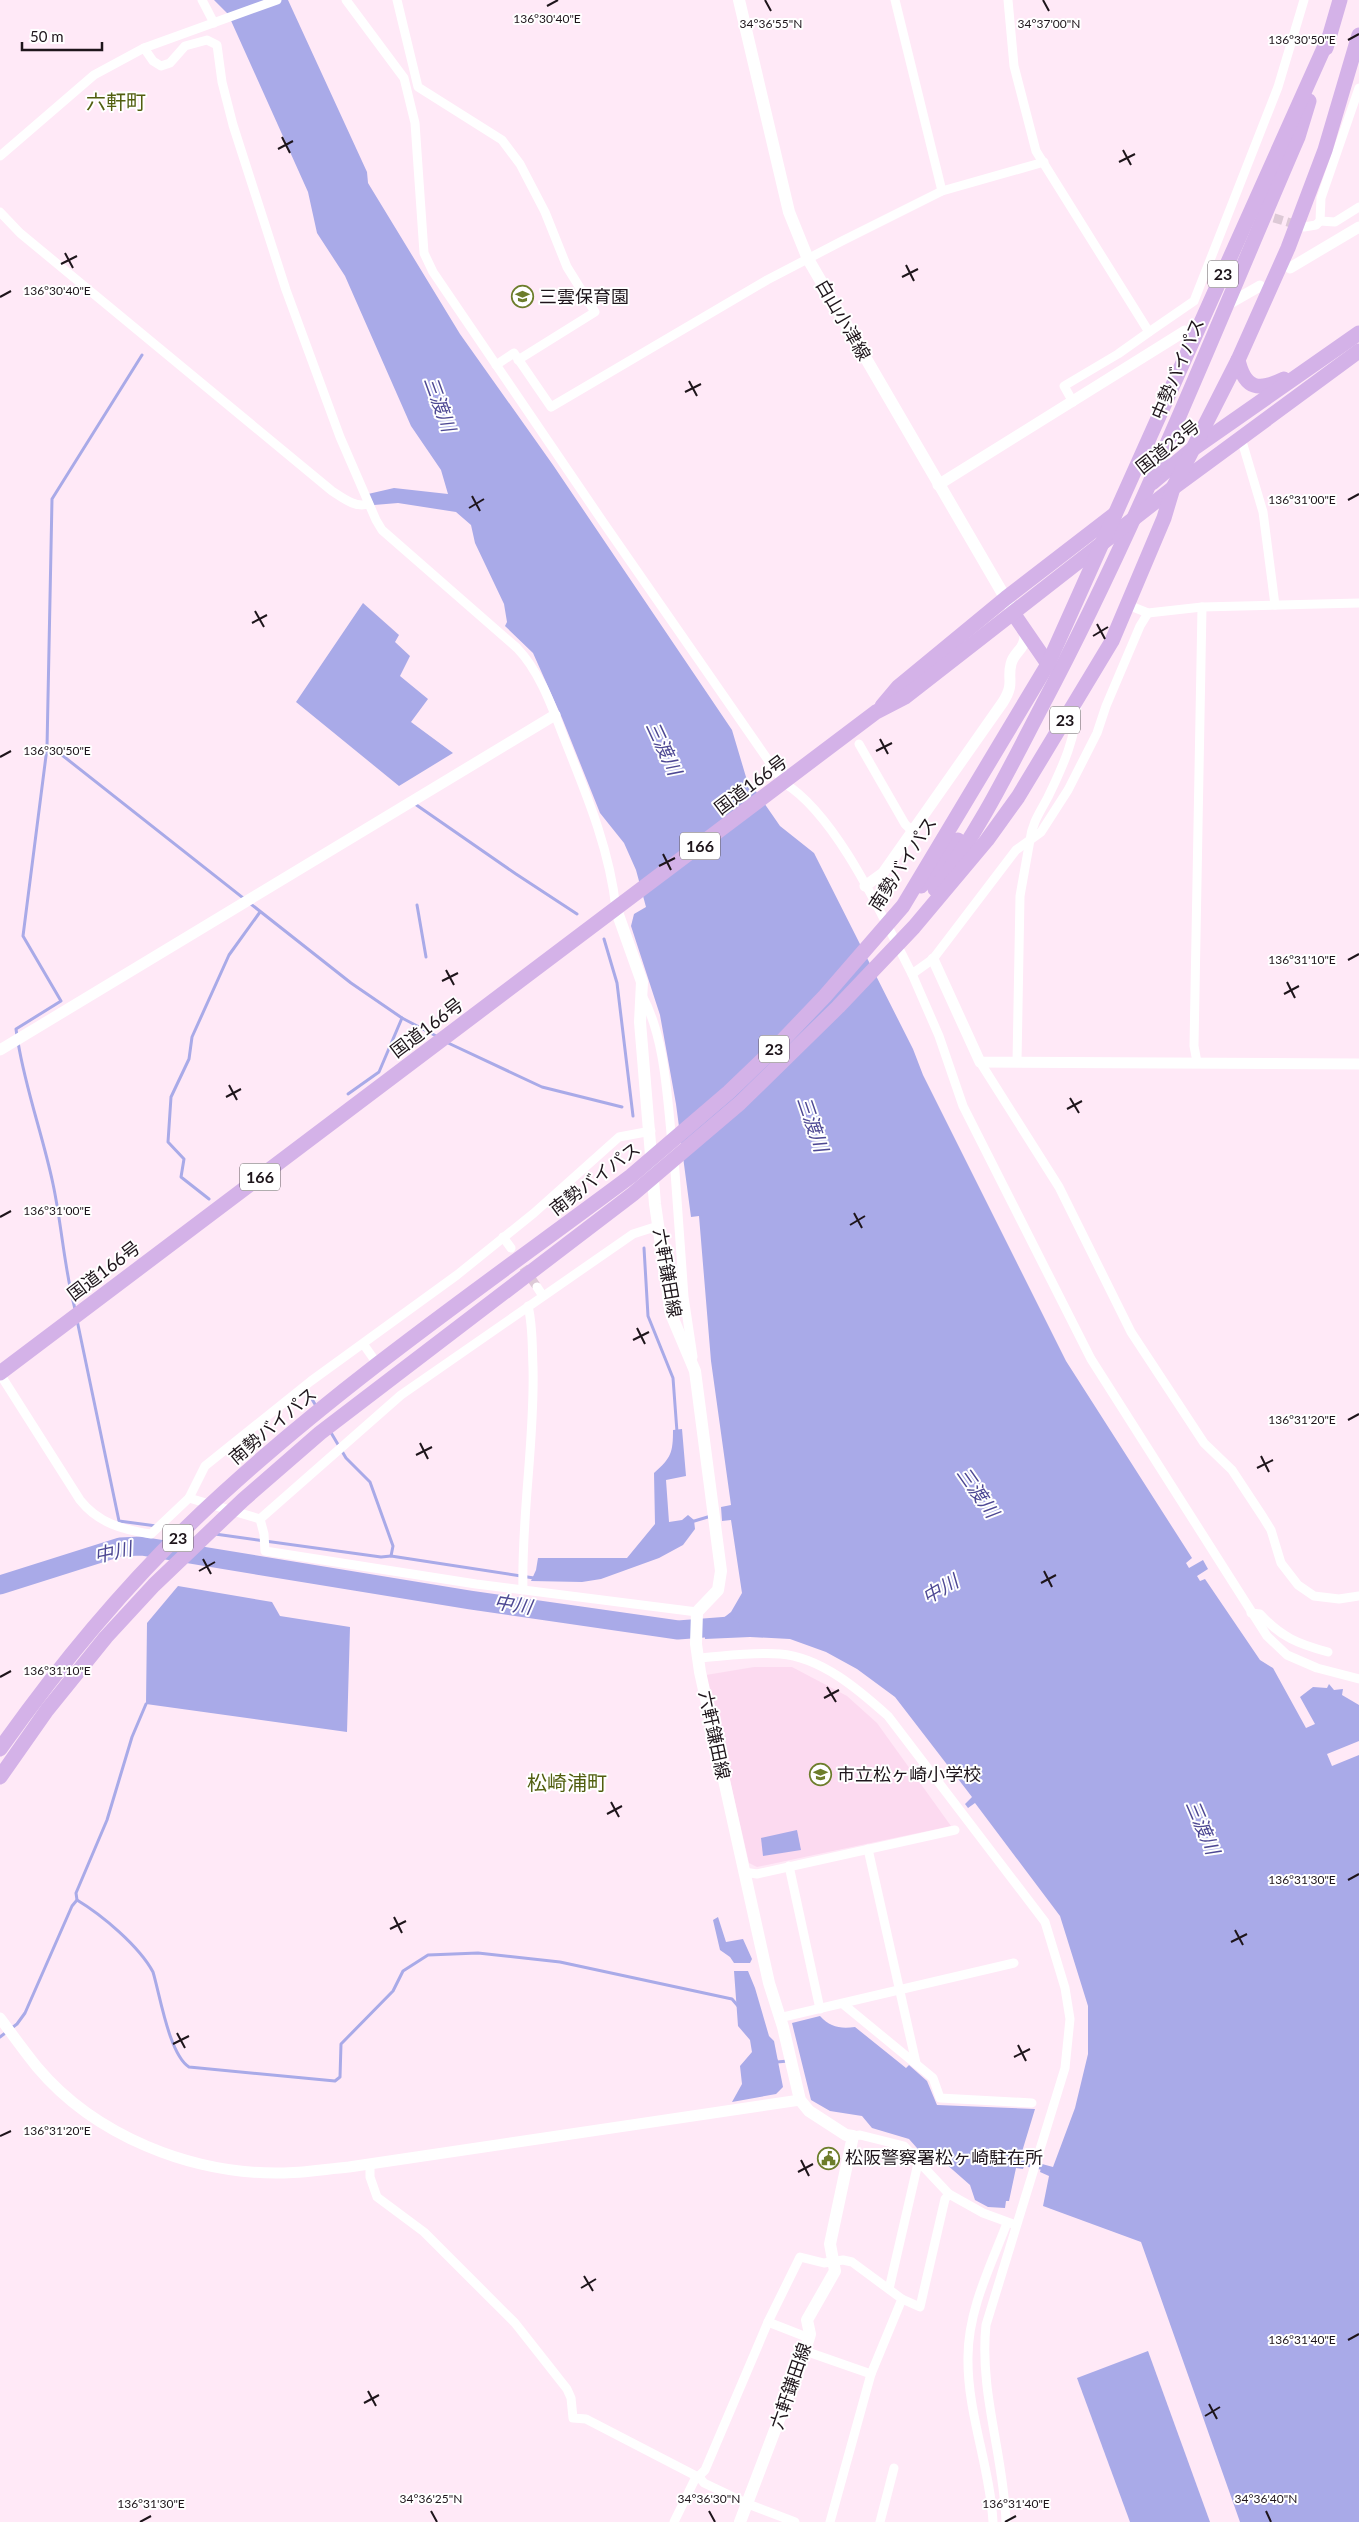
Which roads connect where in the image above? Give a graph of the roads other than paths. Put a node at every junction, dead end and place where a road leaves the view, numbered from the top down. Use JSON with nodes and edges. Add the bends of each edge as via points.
{"nodes":[{"id":1,"x":202,"y":0,"type":"edge"},
{"id":2,"x":277,"y":0,"type":"edge"},
{"id":3,"x":346,"y":0,"type":"edge"},
{"id":4,"x":397,"y":0,"type":"edge"},
{"id":5,"x":739,"y":0,"type":"edge"},
{"id":6,"x":895,"y":0,"type":"edge"},
{"id":7,"x":1008,"y":0,"type":"edge"},
{"id":8,"x":1304,"y":0,"type":"edge"},
{"id":9,"x":1340,"y":0,"type":"edge"},
{"id":10,"x":218,"y":22,"type":"junction"},
{"id":11,"x":1359,"y":35,"type":"edge"},
{"id":12,"x":1328,"y":38,"type":"junction"},
{"id":13,"x":144,"y":48,"type":"junction"},
{"id":14,"x":1359,"y":88,"type":"edge"},
{"id":15,"x":0,"y":156,"type":"edge"},
{"id":16,"x":1044,"y":162,"type":"junction"},
{"id":17,"x":942,"y":191,"type":"junction"},
{"id":18,"x":1233,"y":206,"type":"junction"},
{"id":19,"x":1359,"y":207,"type":"edge"},
{"id":20,"x":1246,"y":209,"type":"dead end"},
{"id":21,"x":0,"y":212,"type":"edge"},
{"id":22,"x":1320,"y":221,"type":"junction"},
{"id":23,"x":4,"y":222,"type":"edge"},
{"id":24,"x":1304,"y":227,"type":"tunnel mouth"},
{"id":25,"x":1359,"y":227,"type":"edge"},
{"id":26,"x":808,"y":259,"type":"junction"},
{"id":27,"x":1290,"y":268,"type":"dead end"},
{"id":28,"x":1260,"y":286,"type":"dead end"},
{"id":29,"x":1219,"y":310,"type":"dead end"},
{"id":30,"x":1185,"y":331,"type":"dead end"},
{"id":31,"x":1148,"y":332,"type":"junction"},
{"id":32,"x":1359,"y":333,"type":"edge"},
{"id":33,"x":1359,"y":351,"type":"edge"},
{"id":34,"x":1332,"y":354,"type":"junction"},
{"id":35,"x":518,"y":360,"type":"junction"},
{"id":36,"x":1238,"y":360,"type":"junction"},
{"id":37,"x":496,"y":365,"type":"junction"},
{"id":38,"x":1073,"y":402,"type":"junction"},
{"id":39,"x":1241,"y":438,"type":"junction"},
{"id":40,"x":1190,"y":451,"type":"junction"},
{"id":41,"x":1224,"y":451,"type":"junction"},
{"id":42,"x":938,"y":485,"type":"junction"},
{"id":43,"x":1173,"y":488,"type":"junction"},
{"id":44,"x":368,"y":504,"type":"junction"},
{"id":45,"x":1118,"y":511,"type":"junction"},
{"id":46,"x":1164,"y":518,"type":"junction"},
{"id":47,"x":1102,"y":546,"type":"junction"},
{"id":48,"x":1006,"y":598,"type":"junction"},
{"id":49,"x":1359,"y":603,"type":"edge"},
{"id":50,"x":1128,"y":605,"type":"junction"},
{"id":51,"x":1275,"y":605,"type":"junction"},
{"id":52,"x":1202,"y":607,"type":"junction"},
{"id":53,"x":1013,"y":612,"type":"junction"},
{"id":54,"x":1148,"y":613,"type":"junction"},
{"id":55,"x":1025,"y":633,"type":"junction"},
{"id":56,"x":1016,"y":656,"type":"junction"},
{"id":57,"x":1046,"y":660,"type":"junction"},
{"id":58,"x":1077,"y":699,"type":"junction"},
{"id":59,"x":876,"y":712,"type":"junction"},
{"id":60,"x":555,"y":716,"type":"junction"},
{"id":61,"x":1024,"y":741,"type":"junction"},
{"id":62,"x":859,"y":744,"type":"dead end"},
{"id":63,"x":784,"y":783,"type":"junction"},
{"id":64,"x":914,"y":832,"type":"junction"},
{"id":65,"x":1030,"y":840,"type":"junction"},
{"id":66,"x":865,"y":886,"type":"junction"},
{"id":67,"x":902,"y":906,"type":"junction"},
{"id":68,"x":616,"y":909,"type":"junction"},
{"id":69,"x":912,"y":924,"type":"junction"},
{"id":70,"x":888,"y":952,"type":"joint"},
{"id":71,"x":933,"y":959,"type":"junction"},
{"id":72,"x":912,"y":974,"type":"junction"},
{"id":73,"x":642,"y":995,"type":"junction"},
{"id":74,"x":0,"y":1050,"type":"edge"},
{"id":75,"x":980,"y":1062,"type":"junction"},
{"id":76,"x":1017,"y":1062,"type":"junction"},
{"id":77,"x":1197,"y":1062,"type":"junction"},
{"id":78,"x":1359,"y":1064,"type":"edge"},
{"id":79,"x":650,"y":1131,"type":"junction"},
{"id":80,"x":658,"y":1226,"type":"junction"},
{"id":81,"x":503,"y":1237,"type":"junction"},
{"id":82,"x":511,"y":1248,"type":"tunnel mouth"},
{"id":83,"x":537,"y":1287,"type":"tunnel mouth"},
{"id":84,"x":543,"y":1296,"type":"junction"},
{"id":85,"x":528,"y":1306,"type":"junction"},
{"id":86,"x":364,"y":1345,"type":"junction"},
{"id":87,"x":378,"y":1365,"type":"junction"},
{"id":88,"x":695,"y":1371,"type":"junction"},
{"id":89,"x":0,"y":1374,"type":"edge"},
{"id":90,"x":390,"y":1378,"type":"junction"},
{"id":91,"x":401,"y":1395,"type":"junction"},
{"id":92,"x":189,"y":1498,"type":"junction"},
{"id":93,"x":260,"y":1519,"type":"junction"},
{"id":94,"x":523,"y":1586,"type":"junction"},
{"id":95,"x":1359,"y":1596,"type":"edge"},
{"id":96,"x":696,"y":1612,"type":"junction"},
{"id":97,"x":1251,"y":1613,"type":"junction"},
{"id":98,"x":1328,"y":1652,"type":"dead end"},
{"id":99,"x":699,"y":1658,"type":"junction"},
{"id":100,"x":1359,"y":1679,"type":"edge"},
{"id":101,"x":0,"y":1749,"type":"edge"},
{"id":102,"x":0,"y":1777,"type":"edge"},
{"id":103,"x":955,"y":1830,"type":"dead end"},
{"id":104,"x":868,"y":1849,"type":"junction"},
{"id":105,"x":789,"y":1866,"type":"junction"},
{"id":106,"x":744,"y":1872,"type":"junction"},
{"id":107,"x":1014,"y":1963,"type":"dead end"},
{"id":108,"x":900,"y":1990,"type":"junction"},
{"id":109,"x":843,"y":2004,"type":"junction"},
{"id":110,"x":820,"y":2009,"type":"junction"},
{"id":111,"x":2,"y":2021,"type":"edge"},
{"id":112,"x":781,"y":2023,"type":"junction"},
{"id":113,"x":916,"y":2064,"type":"junction"},
{"id":114,"x":799,"y":2095,"type":"junction"},
{"id":115,"x":1032,"y":2103,"type":"dead end"},
{"id":116,"x":853,"y":2136,"type":"junction"},
{"id":117,"x":919,"y":2159,"type":"junction"},
{"id":118,"x":370,"y":2164,"type":"junction"},
{"id":119,"x":949,"y":2194,"type":"junction"},
{"id":120,"x":1011,"y":2224,"type":"junction"},
{"id":121,"x":834,"y":2260,"type":"junction"},
{"id":122,"x":889,"y":2289,"type":"junction"},
{"id":123,"x":902,"y":2299,"type":"junction"},
{"id":124,"x":768,"y":2322,"type":"junction"},
{"id":125,"x":807,"y":2344,"type":"junction"},
{"id":126,"x":871,"y":2374,"type":"junction"},
{"id":127,"x":894,"y":2468,"type":"dead end"},
{"id":128,"x":700,"y":2478,"type":"junction"},
{"id":129,"x":748,"y":2504,"type":"junction"},
{"id":130,"x":674,"y":2522,"type":"edge"},
{"id":131,"x":740,"y":2522,"type":"edge"},
{"id":132,"x":795,"y":2522,"type":"edge"},
{"id":133,"x":830,"y":2522,"type":"edge"},
{"id":134,"x":880,"y":2522,"type":"edge"},
{"id":135,"x":993,"y":2522,"type":"edge"},
{"id":136,"x":1006,"y":2522,"type":"edge"}],
"edges":[{"from":1,"to":10,"type":"street"},
{"from":2,"to":10,"type":"street"},
{"from":3,"to":37,"type":"street","via":[[404,78],[415,123],[424,253],[433,272]]},
{"from":4,"to":35,"type":"street","via":[[418,88],[502,140],[524,172],[545,212],[567,267],[595,312]]},
{"from":5,"to":26,"type":"main road","name":"白山小津線","via":[[789,212]]},
{"from":6,"to":17,"type":"street"},
{"from":7,"to":16,"type":"street","via":[[1014,66],[1036,151]]},
{"from":8,"to":18,"type":"street","via":[[1278,87]]},
{"from":9,"to":12,"type":"highway","name":"中勢バイパス","number":"23"},
{"from":10,"to":13,"type":"street"},
{"from":11,"to":36,"type":"highway","number":"23","via":[[1325,150],[1288,248]]},
{"from":12,"to":45,"type":"highway","number":"23"},
{"from":12,"to":61,"type":"highway","name":"中勢バイパス","number":"23","via":[[1298,137],[1241,270],[1108,576]]},
{"from":13,"to":15,"type":"street","via":[[94,75]]},
{"from":13,"to":44,"type":"street","via":[[161,66],[170,63],[185,46],[207,40],[217,46],[227,103],[256,201],[336,428]]},
{"from":14,"to":22,"type":"street","via":[[1321,198]]},
{"from":16,"to":17,"type":"street"},
{"from":16,"to":31,"type":"street"},
{"from":17,"to":26,"type":"street"},
{"from":18,"to":20,"type":"street"},
{"from":18,"to":31,"type":"street","via":[[1194,301]]},
{"from":19,"to":22,"type":"street","via":[[1335,222]]},
{"from":21,"to":23,"type":"street"},
{"from":22,"to":24,"type":"street","via":[[1316,226]]},
{"from":23,"to":44,"type":"street","via":[[332,491],[354,504]]},
{"from":25,"to":27,"type":"street"},
{"from":26,"to":35,"type":"street","via":[[551,407]]},
{"from":26,"to":42,"type":"main road","name":"白山小津線"},
{"from":28,"to":29,"type":"street"},
{"from":30,"to":38,"type":"street"},
{"from":31,"to":38,"type":"street","via":[[1064,386]]},
{"from":32,"to":34,"type":"highway","name":"国道23号","number":"23"},
{"from":33,"to":39,"type":"highway","name":"国道23号","number":"23"},
{"from":34,"to":36,"type":"highway","via":[[1266,387],[1254,386],[1245,380]]},
{"from":34,"to":40,"type":"highway","name":"国道23号","number":"23"},
{"from":35,"to":37,"type":"street","via":[[514,353]]},
{"from":36,"to":40,"type":"highway","number":"23"},
{"from":37,"to":63,"type":"street"},
{"from":38,"to":42,"type":"street"},
{"from":39,"to":41,"type":"highway","name":"国道23号","number":"23"},
{"from":39,"to":51,"type":"street","via":[[1263,512]]},
{"from":40,"to":43,"type":"highway","number":"23"},
{"from":40,"to":45,"type":"highway","name":"国道23号","number":"23"},
{"from":41,"to":43,"type":"highway","name":"国道23号","number":"23"},
{"from":41,"to":46,"type":"highway","number":"23","via":[[1184,488]]},
{"from":42,"to":48,"type":"main road","name":"白山小津線"},
{"from":43,"to":46,"type":"highway","number":"23"},
{"from":43,"to":47,"type":"highway","name":"国道23号","number":"23"},
{"from":44,"to":60,"type":"street","via":[[382,530],[526,658]]},
{"from":45,"to":47,"type":"highway","number":"23"},
{"from":45,"to":48,"type":"highway","name":"国道23号","number":"23"},
{"from":46,"to":50,"type":"highway","number":"23"},
{"from":47,"to":53,"type":"highway","name":"国道23号","number":"23"},
{"from":47,"to":57,"type":"highway","name":"南勢バイパス","number":"23"},
{"from":48,"to":53,"type":"main road","name":"白山小津線"},
{"from":48,"to":59,"type":"highway","name":"国道166号","number":"166","via":[[898,686]]},
{"from":49,"to":51,"type":"street"},
{"from":50,"to":54,"type":"street"},
{"from":50,"to":58,"type":"highway","number":"23","via":[[1112,641]]},
{"from":51,"to":52,"type":"street"},
{"from":52,"to":54,"type":"street"},
{"from":52,"to":77,"type":"street","via":[[1194,1046]]},
{"from":53,"to":55,"type":"highway"},
{"from":53,"to":59,"type":"highway","name":"国道166号","number":"166","via":[[905,697]]},
{"from":54,"to":65,"type":"street","via":[[1097,733],[1068,790],[1041,832]]},
{"from":55,"to":56,"type":"street","via":[[1025,642]]},
{"from":55,"to":57,"type":"highway"},
{"from":56,"to":57,"type":"street","via":[[1028,654]]},
{"from":56,"to":64,"type":"street","via":[[1010,665],[1012,681],[1006,697]]},
{"from":57,"to":67,"type":"highway","name":"南勢バイパス","number":"23"},
{"from":58,"to":65,"type":"street","via":[[1075,732],[1060,771],[1032,825]]},
{"from":58,"to":69,"type":"highway","number":"23","via":[[1018,798],[988,840]]},
{"from":59,"to":63,"type":"highway","name":"国道166号","number":"166"},
{"from":60,"to":68,"type":"street","via":[[590,801],[614,889]]},
{"from":60,"to":74,"type":"street"},
{"from":61,"to":67,"type":"highway","name":"中勢バイパス","number":"23","via":[[936,870]]},
{"from":61,"to":69,"type":"highway","name":"中勢バイパス","number":"23","via":[[975,832]]},
{"from":62,"to":64,"type":"street","via":[[905,824]]},
{"from":63,"to":66,"type":"street","via":[[798,791],[832,830]]},
{"from":63,"to":68,"type":"highway","name":"国道166号","number":"166"},
{"from":64,"to":66,"type":"street","via":[[884,873]]},
{"from":65,"to":71,"type":"street","via":[[1016,850]]},
{"from":65,"to":76,"type":"street","via":[[1020,896]]},
{"from":66,"to":72,"type":"street"},
{"from":67,"to":87,"type":"highway","name":"南勢バイパス","number":"23","via":[[825,996],[722,1098],[631,1176]]},
{"from":68,"to":73,"type":"main road","name":"六軒鎌田線","via":[[642,982]]},
{"from":68,"to":89,"type":"highway","name":"国道166号","number":"166"},
{"from":69,"to":70,"type":"highway","name":"中勢バイパス","number":"23"},
{"from":70,"to":90,"type":"highway","name":"南勢バイパス","number":"23","via":[[838,1007],[740,1103],[633,1194]]},
{"from":71,"to":72,"type":"street"},
{"from":71,"to":75,"type":"street"},
{"from":72,"to":97,"type":"street","via":[[939,1036],[963,1106],[1091,1359]]},
{"from":73,"to":79,"type":"main road","name":"六軒鎌田線","via":[[640,1022]]},
{"from":73,"to":88,"type":"street","via":[[652,1014],[661,1058],[678,1195],[684,1297]]},
{"from":75,"to":76,"type":"street"},
{"from":75,"to":95,"type":"street","via":[[1059,1187],[1131,1332],[1204,1443],[1232,1470],[1272,1530],[1281,1563],[1298,1585],[1314,1596],[1340,1599]]},
{"from":76,"to":77,"type":"street"},
{"from":77,"to":78,"type":"street"},
{"from":79,"to":80,"type":"main road","name":"六軒鎌田線"},
{"from":79,"to":81,"type":"street","via":[[619,1137]]},
{"from":80,"to":84,"type":"street","via":[[633,1234]]},
{"from":80,"to":88,"type":"main road","name":"六軒鎌田線","via":[[671,1314]]},
{"from":81,"to":82,"type":"street"},
{"from":81,"to":86,"type":"street"},
{"from":83,"to":84,"type":"street"},
{"from":84,"to":85,"type":"street"},
{"from":85,"to":91,"type":"street"},
{"from":85,"to":94,"type":"street","via":[[532,1321],[534,1396],[521,1547]]},
{"from":86,"to":87,"type":"street"},
{"from":86,"to":92,"type":"street","via":[[311,1381],[204,1466]]},
{"from":87,"to":101,"type":"highway","name":"南勢バイパス","number":"23","via":[[326,1404],[222,1494],[134,1582],[28,1708]]},
{"from":88,"to":96,"type":"main road","name":"六軒鎌田線","via":[[720,1582],[713,1597]]},
{"from":89,"to":92,"type":"street","via":[[86,1507],[115,1527],[151,1534]]},
{"from":90,"to":91,"type":"street"},
{"from":90,"to":102,"type":"highway","name":"南勢バイパス","number":"23","via":[[320,1432],[154,1585],[47,1710]]},
{"from":91,"to":93,"type":"street"},
{"from":92,"to":93,"type":"street"},
{"from":93,"to":94,"type":"street","via":[[265,1551]]},
{"from":94,"to":96,"type":"street"},
{"from":96,"to":99,"type":"main road","name":"六軒鎌田線"},
{"from":97,"to":98,"type":"street","via":[[1260,1614],[1272,1627],[1296,1643]]},
{"from":97,"to":100,"type":"street","via":[[1267,1636],[1287,1655],[1317,1668]]},
{"from":99,"to":106,"type":"main road","name":"六軒鎌田線"},
{"from":99,"to":120,"type":"street","via":[[764,1653],[789,1655],[814,1664],[860,1692],[888,1716],[1045,1922],[1065,1988],[1070,2034],[1065,2068],[1032,2176]]},
{"from":103,"to":104,"type":"street"},
{"from":104,"to":105,"type":"street"},
{"from":104,"to":108,"type":"street"},
{"from":105,"to":106,"type":"street","via":[[757,1874]]},
{"from":105,"to":110,"type":"street"},
{"from":106,"to":112,"type":"main road","name":"六軒鎌田線"},
{"from":107,"to":108,"type":"street"},
{"from":108,"to":109,"type":"street"},
{"from":108,"to":113,"type":"street"},
{"from":109,"to":110,"type":"street"},
{"from":109,"to":113,"type":"street"},
{"from":110,"to":112,"type":"street"},
{"from":111,"to":118,"type":"street","via":[[50,2080],[90,2114],[129,2138],[182,2159],[265,2173],[295,2173]]},
{"from":112,"to":114,"type":"main road","name":"六軒鎌田線"},
{"from":113,"to":115,"type":"street","via":[[933,2078],[940,2098]]},
{"from":114,"to":116,"type":"main road","via":[[809,2111]]},
{"from":114,"to":118,"type":"street"},
{"from":116,"to":117,"type":"street","via":[[904,2146]]},
{"from":116,"to":121,"type":"main road","name":"六軒鎌田線","via":[[830,2244]]},
{"from":117,"to":119,"type":"street"},
{"from":117,"to":122,"type":"street"},
{"from":118,"to":128,"type":"street","via":[[370,2177],[377,2197],[424,2232],[514,2324],[567,2389],[573,2418],[586,2419]]},
{"from":119,"to":120,"type":"street"},
{"from":119,"to":123,"type":"street","via":[[945,2199],[920,2308]]},
{"from":120,"to":135,"type":"street","via":[[977,2302],[968,2356],[970,2387],[991,2490]]},
{"from":120,"to":136,"type":"street","via":[[986,2325],[983,2352],[1006,2500]]},
{"from":121,"to":122,"type":"street","via":[[852,2262]]},
{"from":121,"to":124,"type":"street","via":[[824,2263],[800,2257]]},
{"from":121,"to":125,"type":"main road","name":"六軒鎌田線","via":[[835,2271],[807,2320]]},
{"from":122,"to":123,"type":"street"},
{"from":123,"to":126,"type":"street"},
{"from":124,"to":125,"type":"street"},
{"from":124,"to":128,"type":"street"},
{"from":125,"to":126,"type":"street"},
{"from":125,"to":129,"type":"main road","name":"六軒鎌田線"},
{"from":126,"to":133,"type":"street"},
{"from":127,"to":134,"type":"street"},
{"from":128,"to":129,"type":"street"},
{"from":128,"to":130,"type":"street","via":[[694,2481]]},
{"from":129,"to":131,"type":"main road","name":"六軒鎌田線"},
{"from":129,"to":132,"type":"street"}]}
